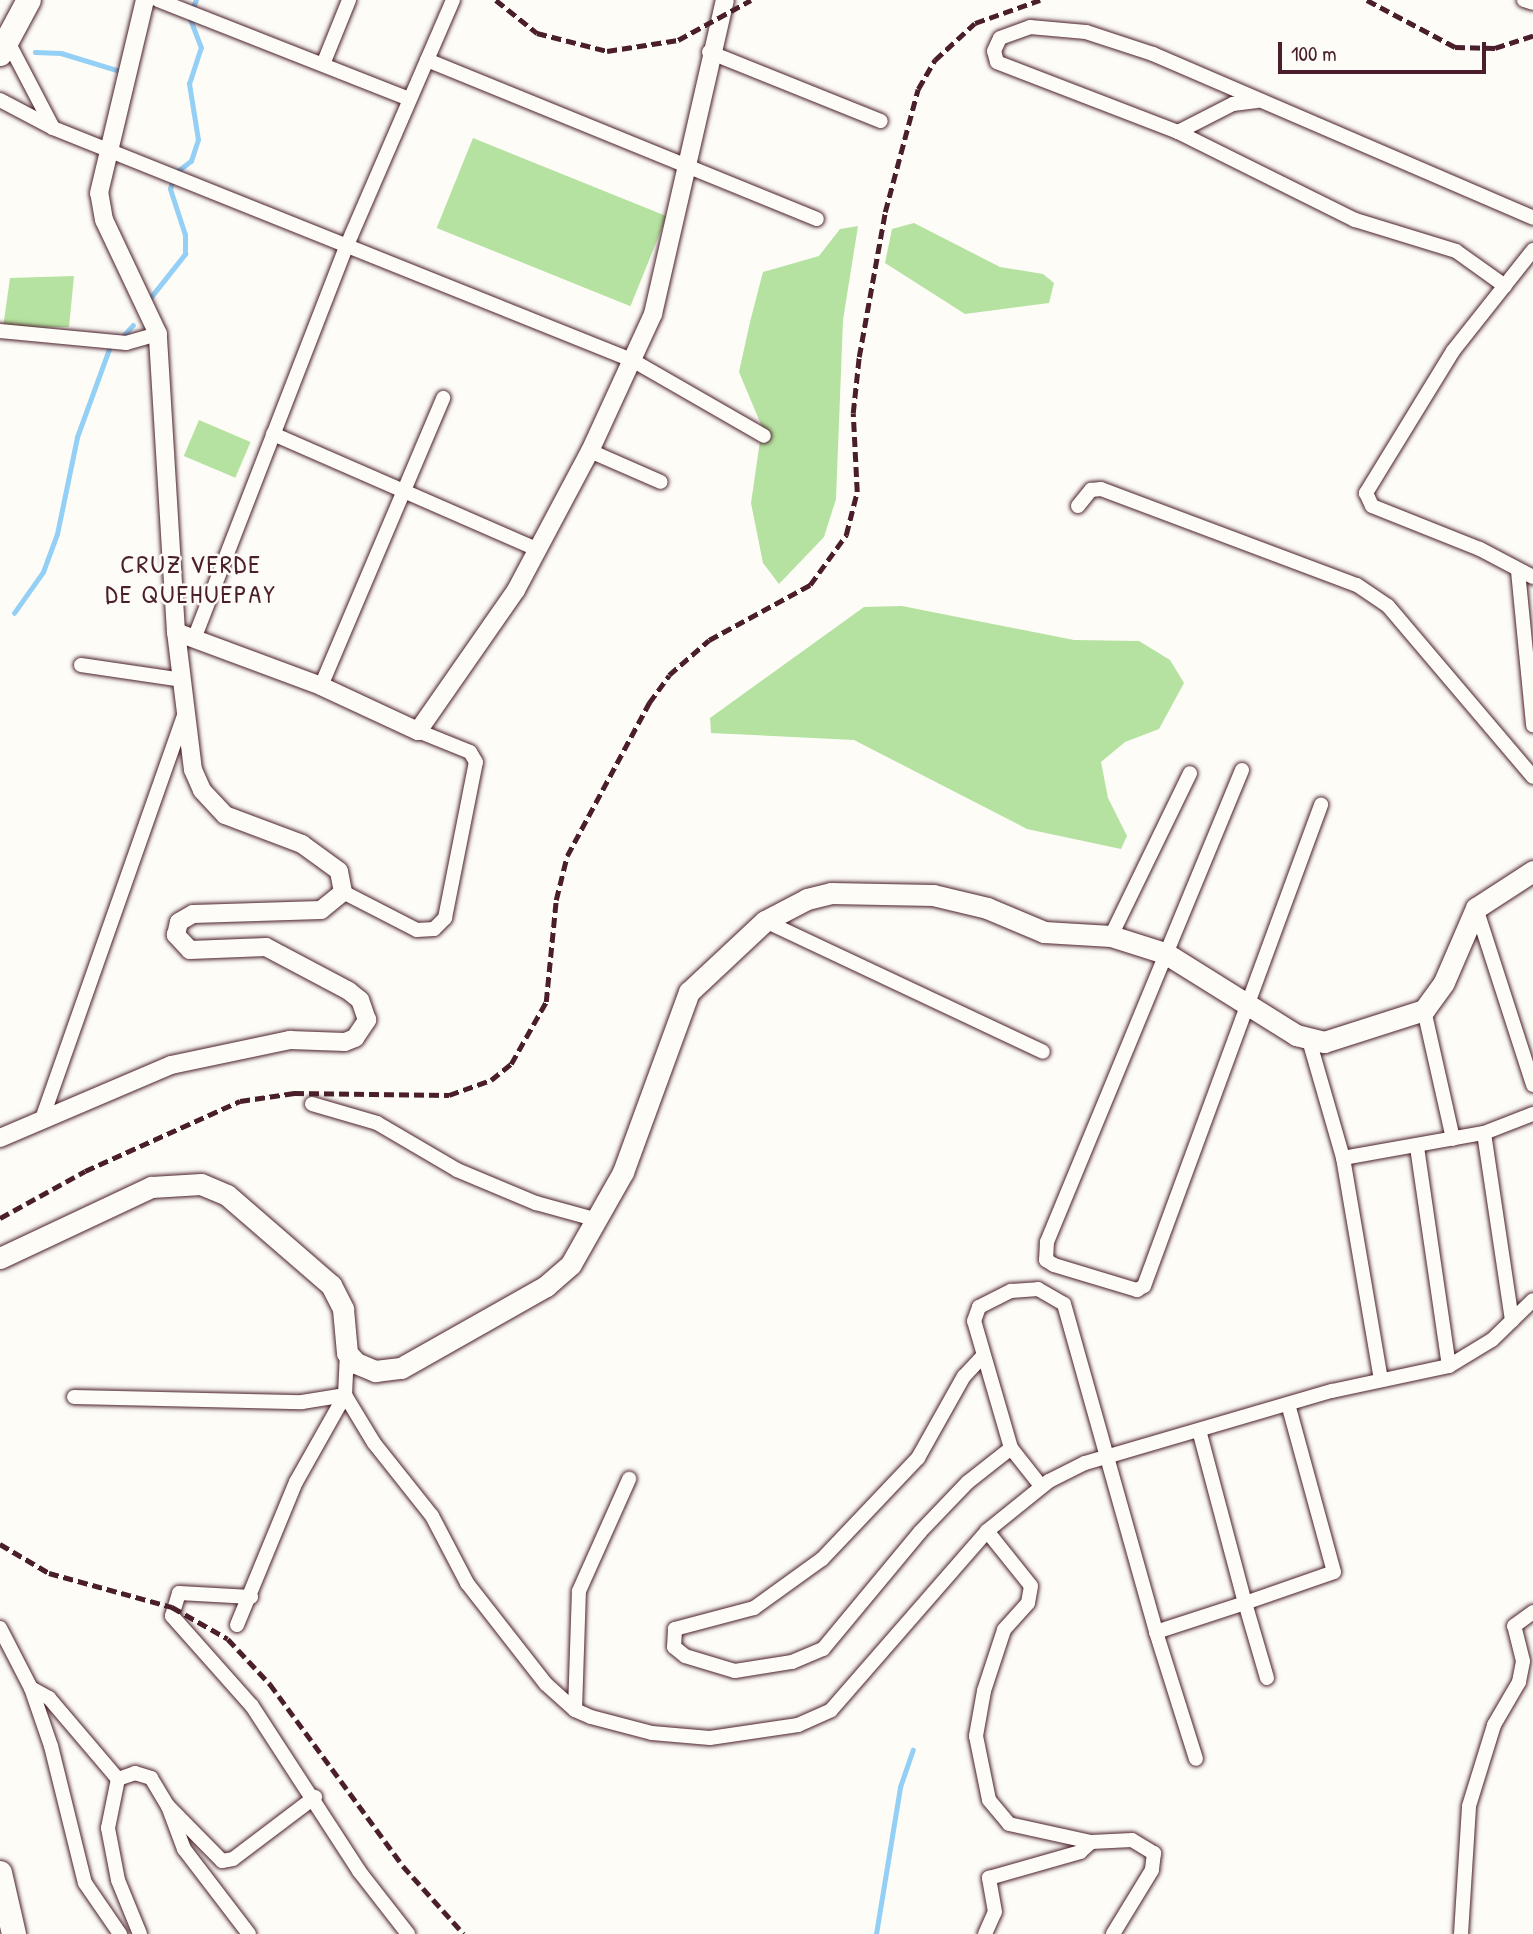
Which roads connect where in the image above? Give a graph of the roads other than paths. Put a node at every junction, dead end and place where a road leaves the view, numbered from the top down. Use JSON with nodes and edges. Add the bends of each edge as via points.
{"nodes":[{"id":1,"x":29,"y":0,"type":"edge"},
{"id":2,"x":145,"y":0,"type":"edge"},
{"id":3,"x":158,"y":0,"type":"edge"},
{"id":4,"x":349,"y":0,"type":"edge"},
{"id":5,"x":453,"y":0,"type":"edge"},
{"id":6,"x":725,"y":0,"type":"edge"},
{"id":7,"x":1524,"y":0,"type":"edge"},
{"id":8,"x":1533,"y":3,"type":"edge"},
{"id":9,"x":3,"y":42,"type":"edge"},
{"id":10,"x":709,"y":51,"type":"junction"},
{"id":11,"x":427,"y":60,"type":"junction"},
{"id":12,"x":324,"y":62,"type":"junction"},
{"id":13,"x":409,"y":99,"type":"junction"},
{"id":14,"x":0,"y":100,"type":"edge"},
{"id":15,"x":1260,"y":100,"type":"junction"},
{"id":16,"x":881,"y":121,"type":"dead end"},
{"id":17,"x":53,"y":128,"type":"junction"},
{"id":18,"x":1178,"y":132,"type":"junction"},
{"id":19,"x":108,"y":149,"type":"junction"},
{"id":20,"x":689,"y":167,"type":"junction"},
{"id":21,"x":1533,"y":218,"type":"edge"},
{"id":22,"x":817,"y":219,"type":"dead end"},
{"id":23,"x":347,"y":245,"type":"junction"},
{"id":24,"x":1533,"y":250,"type":"edge"},
{"id":25,"x":1505,"y":286,"type":"junction"},
{"id":26,"x":0,"y":331,"type":"edge"},
{"id":27,"x":158,"y":334,"type":"junction"},
{"id":28,"x":632,"y":360,"type":"junction"},
{"id":29,"x":443,"y":398,"type":"dead end"},
{"id":30,"x":273,"y":434,"type":"junction"},
{"id":31,"x":764,"y":436,"type":"dead end"},
{"id":32,"x":590,"y":451,"type":"junction"},
{"id":33,"x":661,"y":482,"type":"dead end"},
{"id":34,"x":405,"y":490,"type":"junction"},
{"id":35,"x":1078,"y":506,"type":"dead end"},
{"id":36,"x":536,"y":550,"type":"junction"},
{"id":37,"x":1518,"y":571,"type":"junction"},
{"id":38,"x":1533,"y":578,"type":"edge"},
{"id":39,"x":185,"y":636,"type":"junction"},
{"id":40,"x":81,"y":666,"type":"dead end"},
{"id":41,"x":183,"y":680,"type":"junction"},
{"id":42,"x":321,"y":686,"type":"junction"},
{"id":43,"x":186,"y":709,"type":"junction"},
{"id":44,"x":1533,"y":722,"type":"edge"},
{"id":45,"x":418,"y":731,"type":"junction"},
{"id":46,"x":1242,"y":770,"type":"dead end"},
{"id":47,"x":1190,"y":773,"type":"dead end"},
{"id":48,"x":1533,"y":777,"type":"edge"},
{"id":49,"x":1321,"y":805,"type":"dead end"},
{"id":50,"x":1533,"y":871,"type":"edge"},
{"id":51,"x":343,"y":892,"type":"junction"},
{"id":52,"x":1476,"y":908,"type":"junction"},
{"id":53,"x":765,"y":921,"type":"junction"},
{"id":54,"x":1111,"y":936,"type":"junction"},
{"id":55,"x":1164,"y":953,"type":"junction"},
{"id":56,"x":1246,"y":1002,"type":"junction"},
{"id":57,"x":1424,"y":1010,"type":"junction"},
{"id":58,"x":1309,"y":1040,"type":"junction"},
{"id":59,"x":1043,"y":1052,"type":"dead end"},
{"id":60,"x":1533,"y":1085,"type":"edge"},
{"id":61,"x":312,"y":1104,"type":"dead end"},
{"id":62,"x":1533,"y":1114,"type":"edge"},
{"id":63,"x":43,"y":1116,"type":"junction"},
{"id":64,"x":1484,"y":1133,"type":"junction"},
{"id":65,"x":0,"y":1138,"type":"edge"},
{"id":66,"x":1453,"y":1139,"type":"junction"},
{"id":67,"x":1417,"y":1147,"type":"junction"},
{"id":68,"x":1343,"y":1158,"type":"junction"},
{"id":69,"x":598,"y":1220,"type":"junction"},
{"id":70,"x":0,"y":1258,"type":"edge"},
{"id":71,"x":1533,"y":1300,"type":"edge"},
{"id":72,"x":1511,"y":1321,"type":"junction"},
{"id":73,"x":347,"y":1353,"type":"junction"},
{"id":74,"x":982,"y":1357,"type":"junction"},
{"id":75,"x":1449,"y":1366,"type":"junction"},
{"id":76,"x":1381,"y":1380,"type":"junction"},
{"id":77,"x":345,"y":1395,"type":"junction"},
{"id":78,"x":74,"y":1397,"type":"dead end"},
{"id":79,"x":1289,"y":1407,"type":"junction"},
{"id":80,"x":1200,"y":1434,"type":"junction"},
{"id":81,"x":1012,"y":1448,"type":"junction"},
{"id":82,"x":1107,"y":1456,"type":"junction"},
{"id":83,"x":629,"y":1479,"type":"dead end"},
{"id":84,"x":1041,"y":1486,"type":"junction"},
{"id":85,"x":987,"y":1531,"type":"junction"},
{"id":86,"x":251,"y":1597,"type":"junction"},
{"id":87,"x":1245,"y":1603,"type":"junction"},
{"id":88,"x":1533,"y":1612,"type":"edge"},
{"id":89,"x":237,"y":1625,"type":"dead end"},
{"id":90,"x":0,"y":1628,"type":"edge"},
{"id":91,"x":1156,"y":1632,"type":"junction"},
{"id":92,"x":1267,"y":1678,"type":"dead end"},
{"id":93,"x":31,"y":1688,"type":"junction"},
{"id":94,"x":575,"y":1710,"type":"junction"},
{"id":95,"x":1196,"y":1759,"type":"dead end"},
{"id":96,"x":118,"y":1779,"type":"junction"},
{"id":97,"x":315,"y":1797,"type":"junction"},
{"id":98,"x":168,"y":1806,"type":"junction"},
{"id":99,"x":1091,"y":1842,"type":"junction"},
{"id":100,"x":0,"y":1873,"type":"edge"},
{"id":101,"x":14,"y":1934,"type":"edge"},
{"id":102,"x":120,"y":1934,"type":"edge"},
{"id":103,"x":141,"y":1934,"type":"edge"},
{"id":104,"x":249,"y":1934,"type":"edge"},
{"id":105,"x":408,"y":1934,"type":"edge"},
{"id":106,"x":985,"y":1934,"type":"edge"},
{"id":107,"x":1113,"y":1934,"type":"edge"},
{"id":108,"x":1461,"y":1934,"type":"edge"}],
"edges":[{"from":1,"to":9,"type":"highway"},
{"from":2,"to":19,"type":"street"},
{"from":3,"to":12,"type":"street"},
{"from":4,"to":12,"type":"street"},
{"from":5,"to":11,"type":"street"},
{"from":6,"to":10,"type":"street"},
{"from":7,"to":8,"type":"street"},
{"from":9,"to":17,"type":"street"},
{"from":10,"to":16,"type":"street"},
{"from":10,"to":20,"type":"street"},
{"from":11,"to":13,"type":"street"},
{"from":11,"to":20,"type":"street"},
{"from":12,"to":13,"type":"street"},
{"from":13,"to":23,"type":"street"},
{"from":14,"to":17,"type":"street"},
{"from":15,"to":18,"type":"street","via":[[1233,104]]},
{"from":15,"to":18,"type":"street","via":[[1086,32],[1030,27],[1000,38],[994,51],[997,62]]},
{"from":15,"to":21,"type":"street"},
{"from":17,"to":19,"type":"street"},
{"from":18,"to":25,"type":"street","via":[[1355,220],[1456,251]]},
{"from":19,"to":23,"type":"street"},
{"from":19,"to":27,"type":"street","via":[[100,206]]},
{"from":20,"to":22,"type":"street"},
{"from":20,"to":28,"type":"street","via":[[653,314]]},
{"from":23,"to":28,"type":"street"},
{"from":23,"to":30,"type":"street"},
{"from":24,"to":25,"type":"street"},
{"from":25,"to":37,"type":"street","via":[[1453,352],[1366,493],[1372,506],[1480,549]]},
{"from":26,"to":27,"type":"street","via":[[126,343]]},
{"from":27,"to":39,"type":"street"},
{"from":28,"to":31,"type":"street"},
{"from":28,"to":32,"type":"street"},
{"from":29,"to":34,"type":"street"},
{"from":30,"to":34,"type":"street"},
{"from":30,"to":39,"type":"street"},
{"from":32,"to":33,"type":"street"},
{"from":32,"to":36,"type":"street"},
{"from":34,"to":36,"type":"street"},
{"from":34,"to":42,"type":"street"},
{"from":35,"to":48,"type":"street","via":[[1091,490],[1101,489],[1357,585],[1388,606]]},
{"from":36,"to":45,"type":"street","via":[[490,633]]},
{"from":37,"to":38,"type":"street"},
{"from":37,"to":44,"type":"street"},
{"from":39,"to":41,"type":"street"},
{"from":39,"to":42,"type":"street"},
{"from":40,"to":41,"type":"street"},
{"from":41,"to":43,"type":"street"},
{"from":42,"to":45,"type":"street"},
{"from":43,"to":51,"type":"street","via":[[193,770],[212,803],[251,827],[302,844],[339,872]]},
{"from":43,"to":63,"type":"street"},
{"from":45,"to":51,"type":"street","via":[[470,752],[476,762],[445,918],[434,929],[417,930]]},
{"from":46,"to":55,"type":"street"},
{"from":47,"to":54,"type":"street"},
{"from":49,"to":56,"type":"street"},
{"from":50,"to":52,"type":"main road"},
{"from":51,"to":63,"type":"street","via":[[321,910],[193,914],[179,922],[176,935],[190,950],[266,947],[349,991],[360,1000],[367,1020],[355,1038],[290,1040],[228,1050],[171,1065]]},
{"from":52,"to":57,"type":"main road","via":[[1444,982]]},
{"from":52,"to":60,"type":"street"},
{"from":53,"to":54,"type":"main road","via":[[831,893],[933,895],[988,908],[1044,932]]},
{"from":53,"to":59,"type":"street"},
{"from":53,"to":69,"type":"main road","via":[[689,992],[624,1172]]},
{"from":54,"to":55,"type":"main road"},
{"from":55,"to":56,"type":"main road"},
{"from":55,"to":56,"type":"street","via":[[1047,1242],[1046,1260],[1054,1265],[1137,1290],[1144,1286]]},
{"from":56,"to":58,"type":"main road"},
{"from":57,"to":58,"type":"main road","via":[[1324,1042]]},
{"from":57,"to":66,"type":"street"},
{"from":58,"to":68,"type":"street"},
{"from":61,"to":69,"type":"street","via":[[377,1123],[457,1170],[536,1203]]},
{"from":62,"to":64,"type":"street"},
{"from":63,"to":65,"type":"street"},
{"from":64,"to":66,"type":"street"},
{"from":64,"to":72,"type":"street"},
{"from":66,"to":67,"type":"street"},
{"from":67,"to":68,"type":"street"},
{"from":67,"to":75,"type":"street"},
{"from":68,"to":76,"type":"street"},
{"from":69,"to":73,"type":"main road","via":[[571,1264],[546,1286],[415,1362],[374,1371]]},
{"from":70,"to":73,"type":"main road","via":[[150,1187],[201,1184],[227,1195],[331,1285],[342,1309]]},
{"from":71,"to":72,"type":"street"},
{"from":72,"to":75,"type":"street"},
{"from":73,"to":77,"type":"street"},
{"from":74,"to":81,"type":"street"},
{"from":74,"to":81,"type":"street","via":[[964,1376],[918,1458],[822,1559],[754,1608],[675,1629],[674,1647],[685,1656],[735,1671],[792,1662],[823,1649],[920,1532],[968,1482]]},
{"from":74,"to":82,"type":"street","via":[[974,1321],[979,1307],[1011,1291],[1038,1289],[1065,1304]]},
{"from":75,"to":76,"type":"street"},
{"from":76,"to":79,"type":"street"},
{"from":77,"to":78,"type":"street","via":[[302,1402]]},
{"from":77,"to":86,"type":"street","via":[[296,1482]]},
{"from":77,"to":94,"type":"street","via":[[374,1443],[432,1516],[467,1583],[546,1684]]},
{"from":79,"to":80,"type":"street"},
{"from":79,"to":87,"type":"street","via":[[1334,1576]]},
{"from":80,"to":82,"type":"street"},
{"from":80,"to":87,"type":"street"},
{"from":81,"to":84,"type":"street"},
{"from":82,"to":84,"type":"street"},
{"from":82,"to":91,"type":"street"},
{"from":83,"to":94,"type":"street","via":[[579,1591]]},
{"from":84,"to":85,"type":"street"},
{"from":85,"to":94,"type":"street","via":[[853,1689],[817,1718],[694,1738],[626,1727]]},
{"from":85,"to":99,"type":"street","via":[[1031,1586],[1028,1604],[1004,1630],[984,1691],[976,1735],[989,1800],[1009,1824]]},
{"from":86,"to":89,"type":"street"},
{"from":86,"to":97,"type":"street","via":[[179,1593],[172,1616],[251,1706]]},
{"from":87,"to":91,"type":"street"},
{"from":87,"to":92,"type":"street"},
{"from":88,"to":108,"type":"street","via":[[1514,1626],[1523,1661],[1519,1682],[1494,1725],[1469,1806]]},
{"from":90,"to":93,"type":"street"},
{"from":91,"to":95,"type":"street"},
{"from":93,"to":96,"type":"street","via":[[49,1698]]},
{"from":93,"to":102,"type":"street","via":[[85,1883]]},
{"from":96,"to":98,"type":"street","via":[[147,1776]]},
{"from":96,"to":103,"type":"street","via":[[108,1828],[118,1880]]},
{"from":97,"to":98,"type":"street","via":[[228,1861],[217,1859]]},
{"from":97,"to":105,"type":"street","via":[[359,1871]]},
{"from":98,"to":104,"type":"street","via":[[184,1849]]},
{"from":99,"to":106,"type":"street","via":[[1080,1852],[989,1878],[995,1912]]},
{"from":99,"to":107,"type":"street","via":[[1132,1840],[1156,1858]]},
{"from":100,"to":101,"type":"highway"}]}
